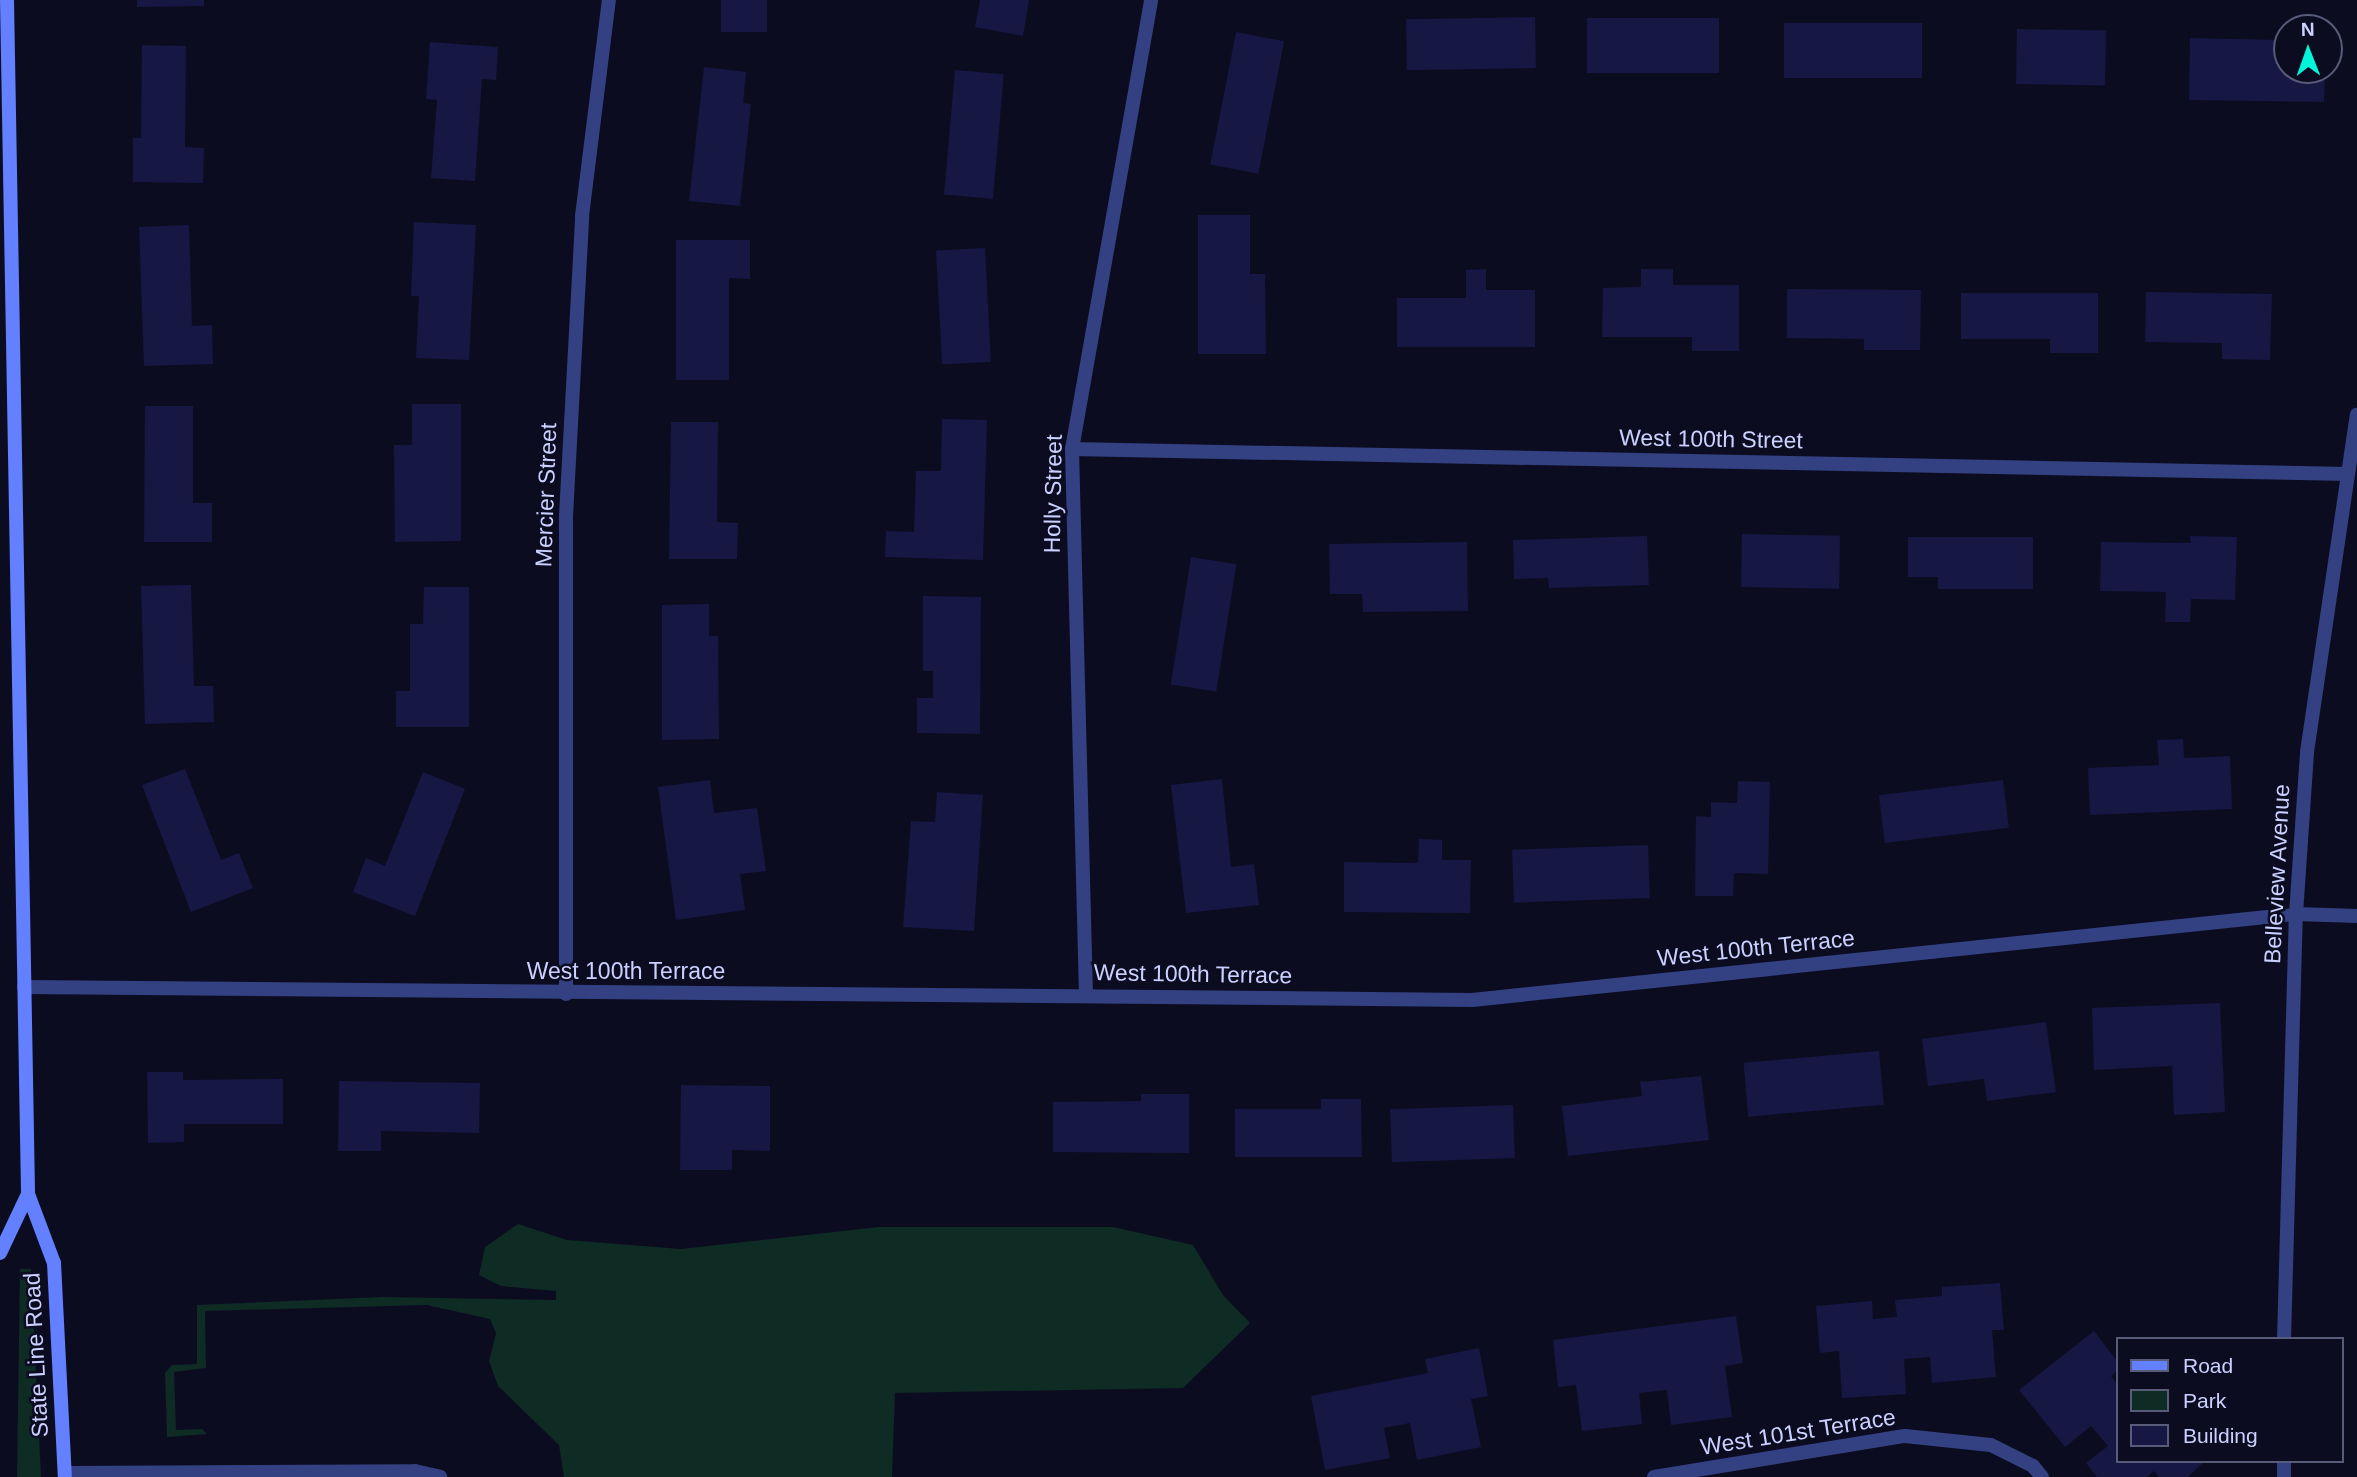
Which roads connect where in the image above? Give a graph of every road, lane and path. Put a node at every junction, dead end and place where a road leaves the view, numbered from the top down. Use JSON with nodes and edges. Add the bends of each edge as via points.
{"nodes":[{"id":1,"x":7,"y":0,"type":"edge"},
{"id":2,"x":609,"y":0,"type":"edge"},
{"id":3,"x":1151,"y":0,"type":"edge"},
{"id":4,"x":2357,"y":415,"type":"edge"},
{"id":5,"x":1072,"y":449,"type":"junction"},
{"id":6,"x":2348,"y":474,"type":"junction"},
{"id":7,"x":2296,"y":914,"type":"junction"},
{"id":8,"x":2357,"y":916,"type":"edge"},
{"id":9,"x":24,"y":987,"type":"junction"},
{"id":10,"x":566,"y":994,"type":"junction"},
{"id":11,"x":1086,"y":995,"type":"junction"},
{"id":12,"x":28,"y":1194,"type":"junction"},
{"id":13,"x":0,"y":1253,"type":"edge"},
{"id":14,"x":2284,"y":1337,"type":"edge"},
{"id":15,"x":65,"y":1475,"type":"edge"},
{"id":16,"x":229,"y":1475,"type":"edge"},
{"id":17,"x":1678,"y":1475,"type":"edge"},
{"id":18,"x":440,"y":1477,"type":"edge"},
{"id":19,"x":1654,"y":1477,"type":"edge"},
{"id":20,"x":2042,"y":1477,"type":"edge"}],
"edges":[{"from":1,"to":9,"type":"main road","name":"State Line Road"},
{"from":2,"to":10,"type":"street","name":"Mercier Street","via":[[582,216],[566,516]]},
{"from":3,"to":5,"type":"street","name":"Holly Street"},
{"from":4,"to":6,"type":"street","name":"Belleview Avenue"},
{"from":5,"to":6,"type":"street","name":"West 100th Street"},
{"from":5,"to":11,"type":"street","name":"Holly Street"},
{"from":6,"to":7,"type":"street","name":"Belleview Avenue","via":[[2307,752]]},
{"from":7,"to":8,"type":"street","name":"West 100th Terrace"},
{"from":7,"to":11,"type":"street","name":"West 100th Terrace","via":[[1472,1000]]},
{"from":7,"to":14,"type":"street","name":"Belleview Avenue"},
{"from":9,"to":10,"type":"street","name":"West 100th Terrace"},
{"from":9,"to":12,"type":"main road","name":"State Line Road"},
{"from":10,"to":11,"type":"street","name":"West 100th Terrace"},
{"from":12,"to":13,"type":"main road","name":"State Line Road"},
{"from":12,"to":15,"type":"main road","name":"State Line Road","via":[[54,1263]]},
{"from":15,"to":16,"type":"street"},
{"from":16,"to":18,"type":"street","via":[[415,1471]]},
{"from":17,"to":19,"type":"street","name":"West 101st Terrace"},
{"from":17,"to":20,"type":"street","name":"West 101st Terrace","via":[[1905,1436],[1991,1445],[2033,1466]]}]}
